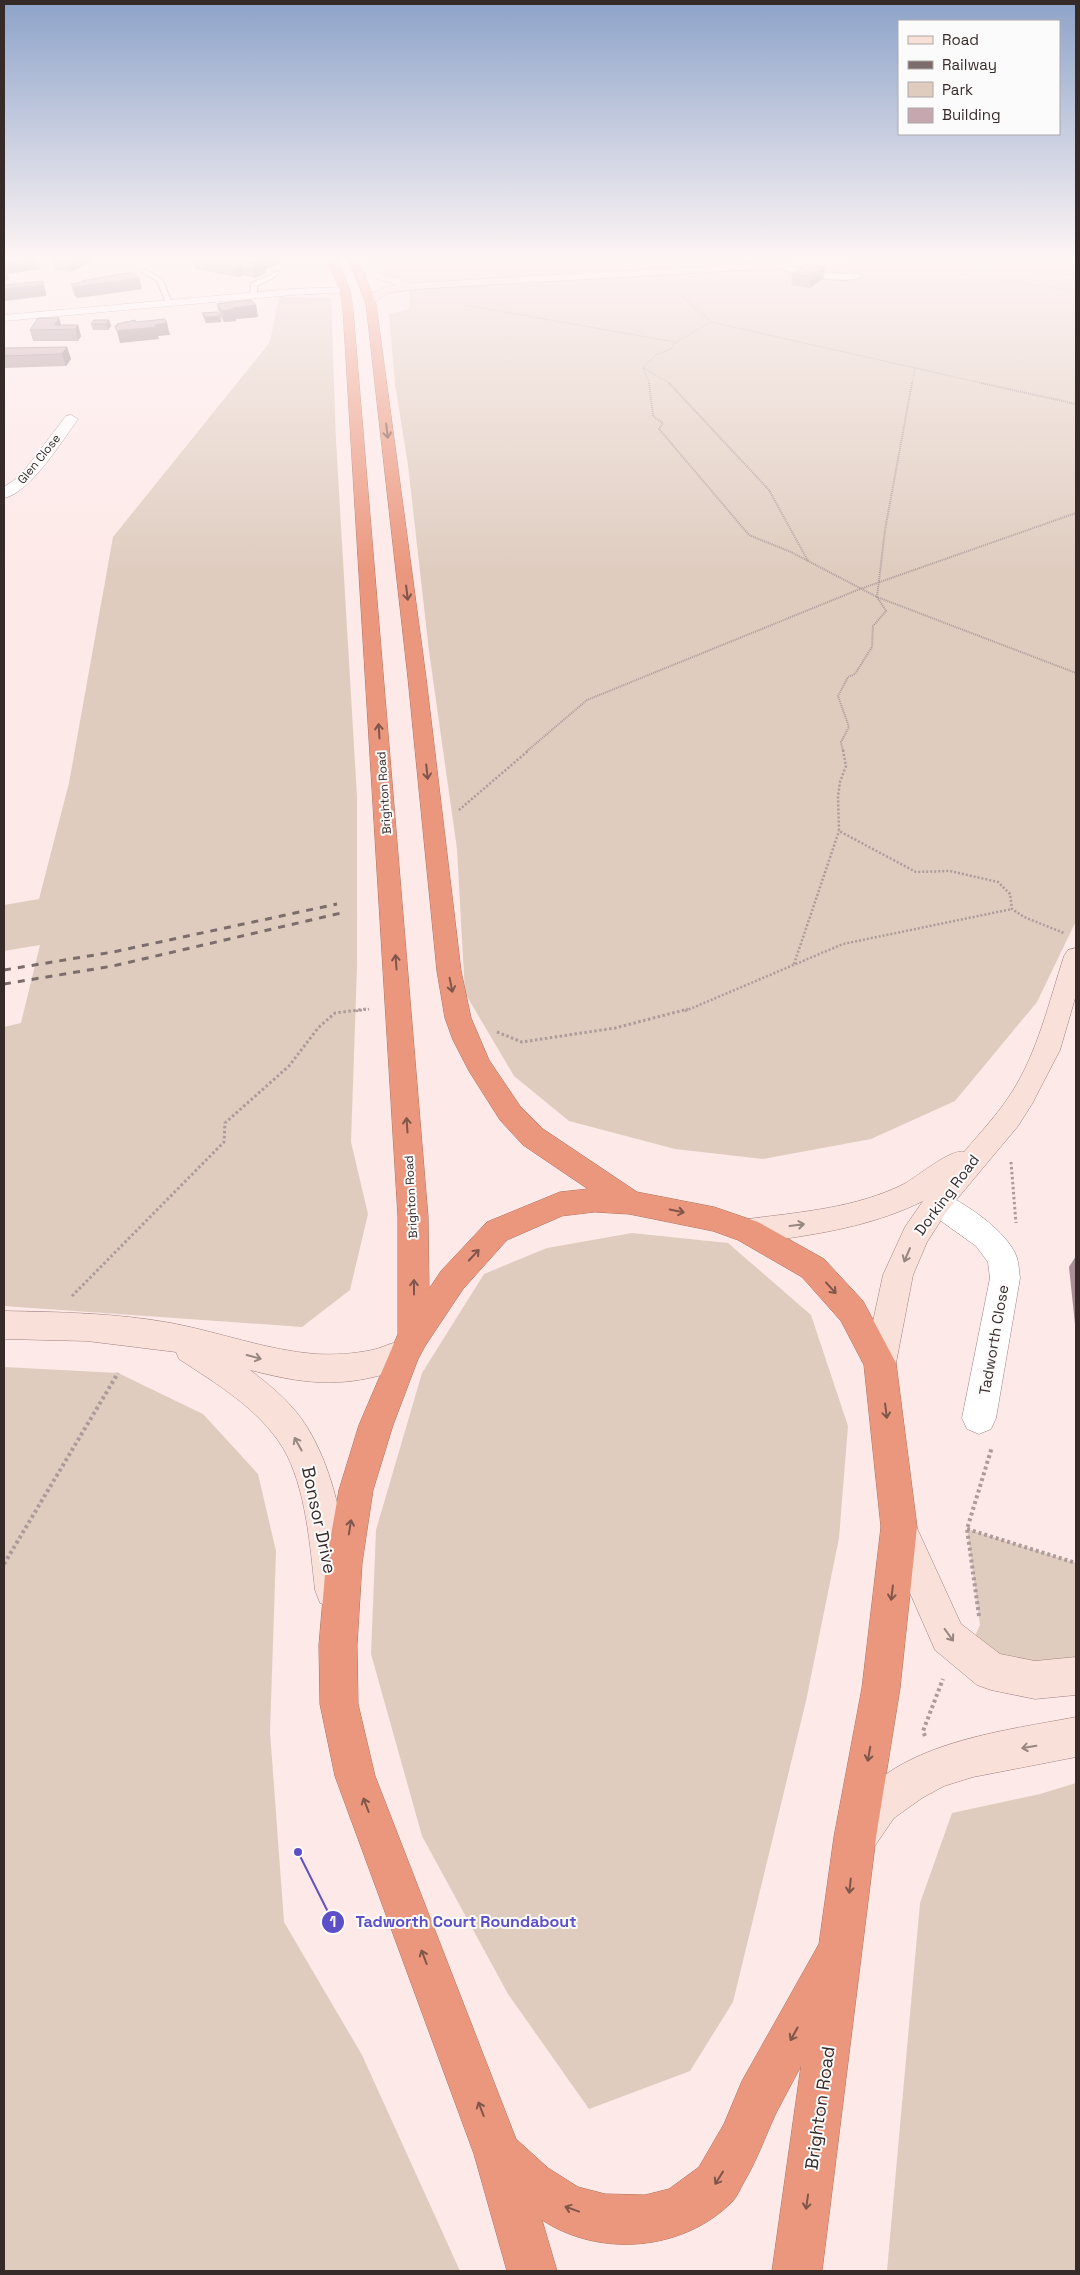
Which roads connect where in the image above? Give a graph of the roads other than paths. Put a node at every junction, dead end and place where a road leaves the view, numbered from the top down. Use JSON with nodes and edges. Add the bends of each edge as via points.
{"nodes":[{"id":1,"x":350,"y":361,"type":"edge"},
{"id":2,"x":377,"y":361,"type":"edge"},
{"id":3,"x":71,"y":419,"type":"dead end"},
{"id":4,"x":4,"y":494,"type":"edge"},
{"id":5,"x":1073,"y":959,"type":"edge"},
{"id":6,"x":985,"y":1144,"type":"junction"},
{"id":7,"x":629,"y":1202,"type":"junction"},
{"id":8,"x":937,"y":1204,"type":"junction"},
{"id":9,"x":748,"y":1231,"type":"junction"},
{"id":10,"x":4,"y":1325,"type":"edge"},
{"id":11,"x":172,"y":1338,"type":"junction"},
{"id":12,"x":409,"y":1345,"type":"junction"},
{"id":13,"x":880,"y":1363,"type":"junction"},
{"id":14,"x":986,"y":1429,"type":"road end"},
{"id":15,"x":899,"y":1527,"type":"junction"},
{"id":16,"x":338,"y":1645,"type":"junction"},
{"id":17,"x":1076,"y":1676,"type":"edge"},
{"id":18,"x":1076,"y":1737,"type":"edge"},
{"id":19,"x":855,"y":1837,"type":"junction"},
{"id":20,"x":842,"y":1945,"type":"junction"},
{"id":21,"x":498,"y":2154,"type":"junction"},
{"id":22,"x":532,"y":2271,"type":"edge"},
{"id":23,"x":797,"y":2271,"type":"edge"}],
"edges":[{"from":12,"to":1,"type":"highway","name":"Brighton Road","one_way":true,"via":[[413,1217]]},
{"from":2,"to":7,"type":"highway","one_way":true,"via":[[449,972],[458,1018],[478,1064],[510,1113],[533,1137]]},
{"from":3,"to":4,"type":"street","name":"Glen Close","via":[[26,479]]},
{"from":5,"to":6,"type":"main road","name":"Dorking Road","via":[[1047,1050],[1023,1097]]},
{"from":6,"to":8,"type":"main road","name":"Dorking Road"},
{"from":9,"to":6,"type":"main road","name":"Dorking Road","one_way":true,"via":[[813,1223],[908,1195]]},
{"from":7,"to":9,"type":"highway","one_way":true,"via":[[704,1217]]},
{"from":12,"to":7,"type":"highway","one_way":true,"via":[[452,1280],[497,1231],[560,1204],[596,1200]]},
{"from":8,"to":13,"type":"main road","name":"Dorking Road","one_way":true,"via":[[915,1236],[898,1276]]},
{"from":8,"to":14,"type":"street","name":"Tadworth Close","via":[[986,1237],[1002,1258],[1005,1278]]},
{"from":9,"to":13,"type":"highway","one_way":true,"via":[[813,1268],[852,1311]]},
{"from":10,"to":11,"type":"main road","name":"Bonsor Drive","via":[[109,1328]]},
{"from":11,"to":12,"type":"main road","name":"Bonsor Drive","one_way":true,"via":[[282,1365],[316,1368],[377,1364]]},
{"from":16,"to":11,"type":"main road","name":"Bonsor Drive","one_way":true,"via":[[331,1570],[318,1500],[300,1446],[264,1401],[219,1367]]},
{"from":16,"to":12,"type":"highway","one_way":true,"via":[[344,1563],[356,1490],[376,1425]]},
{"from":13,"to":15,"type":"highway","name":"Brighton Road","one_way":true},
{"from":15,"to":17,"type":"main road","one_way":true,"via":[[948,1637],[967,1653],[991,1671],[1036,1680]]},
{"from":15,"to":19,"type":"highway","name":"Brighton Road","one_way":true,"via":[[881,1688]]},
{"from":21,"to":16,"type":"highway","one_way":true,"via":[[355,1776],[339,1704]]},
{"from":18,"to":19,"type":"main road","one_way":true,"via":[[972,1756],[936,1768],[880,1804]]},
{"from":19,"to":20,"type":"highway","name":"Brighton Road","one_way":true},
{"from":20,"to":21,"type":"highway","one_way":true,"via":[[716,2184],[681,2211],[645,2220],[605,2219],[567,2208],[531,2185]]},
{"from":20,"to":23,"type":"highway","name":"Brighton Road","one_way":true},
{"from":21,"to":22,"type":"highway"}]}
